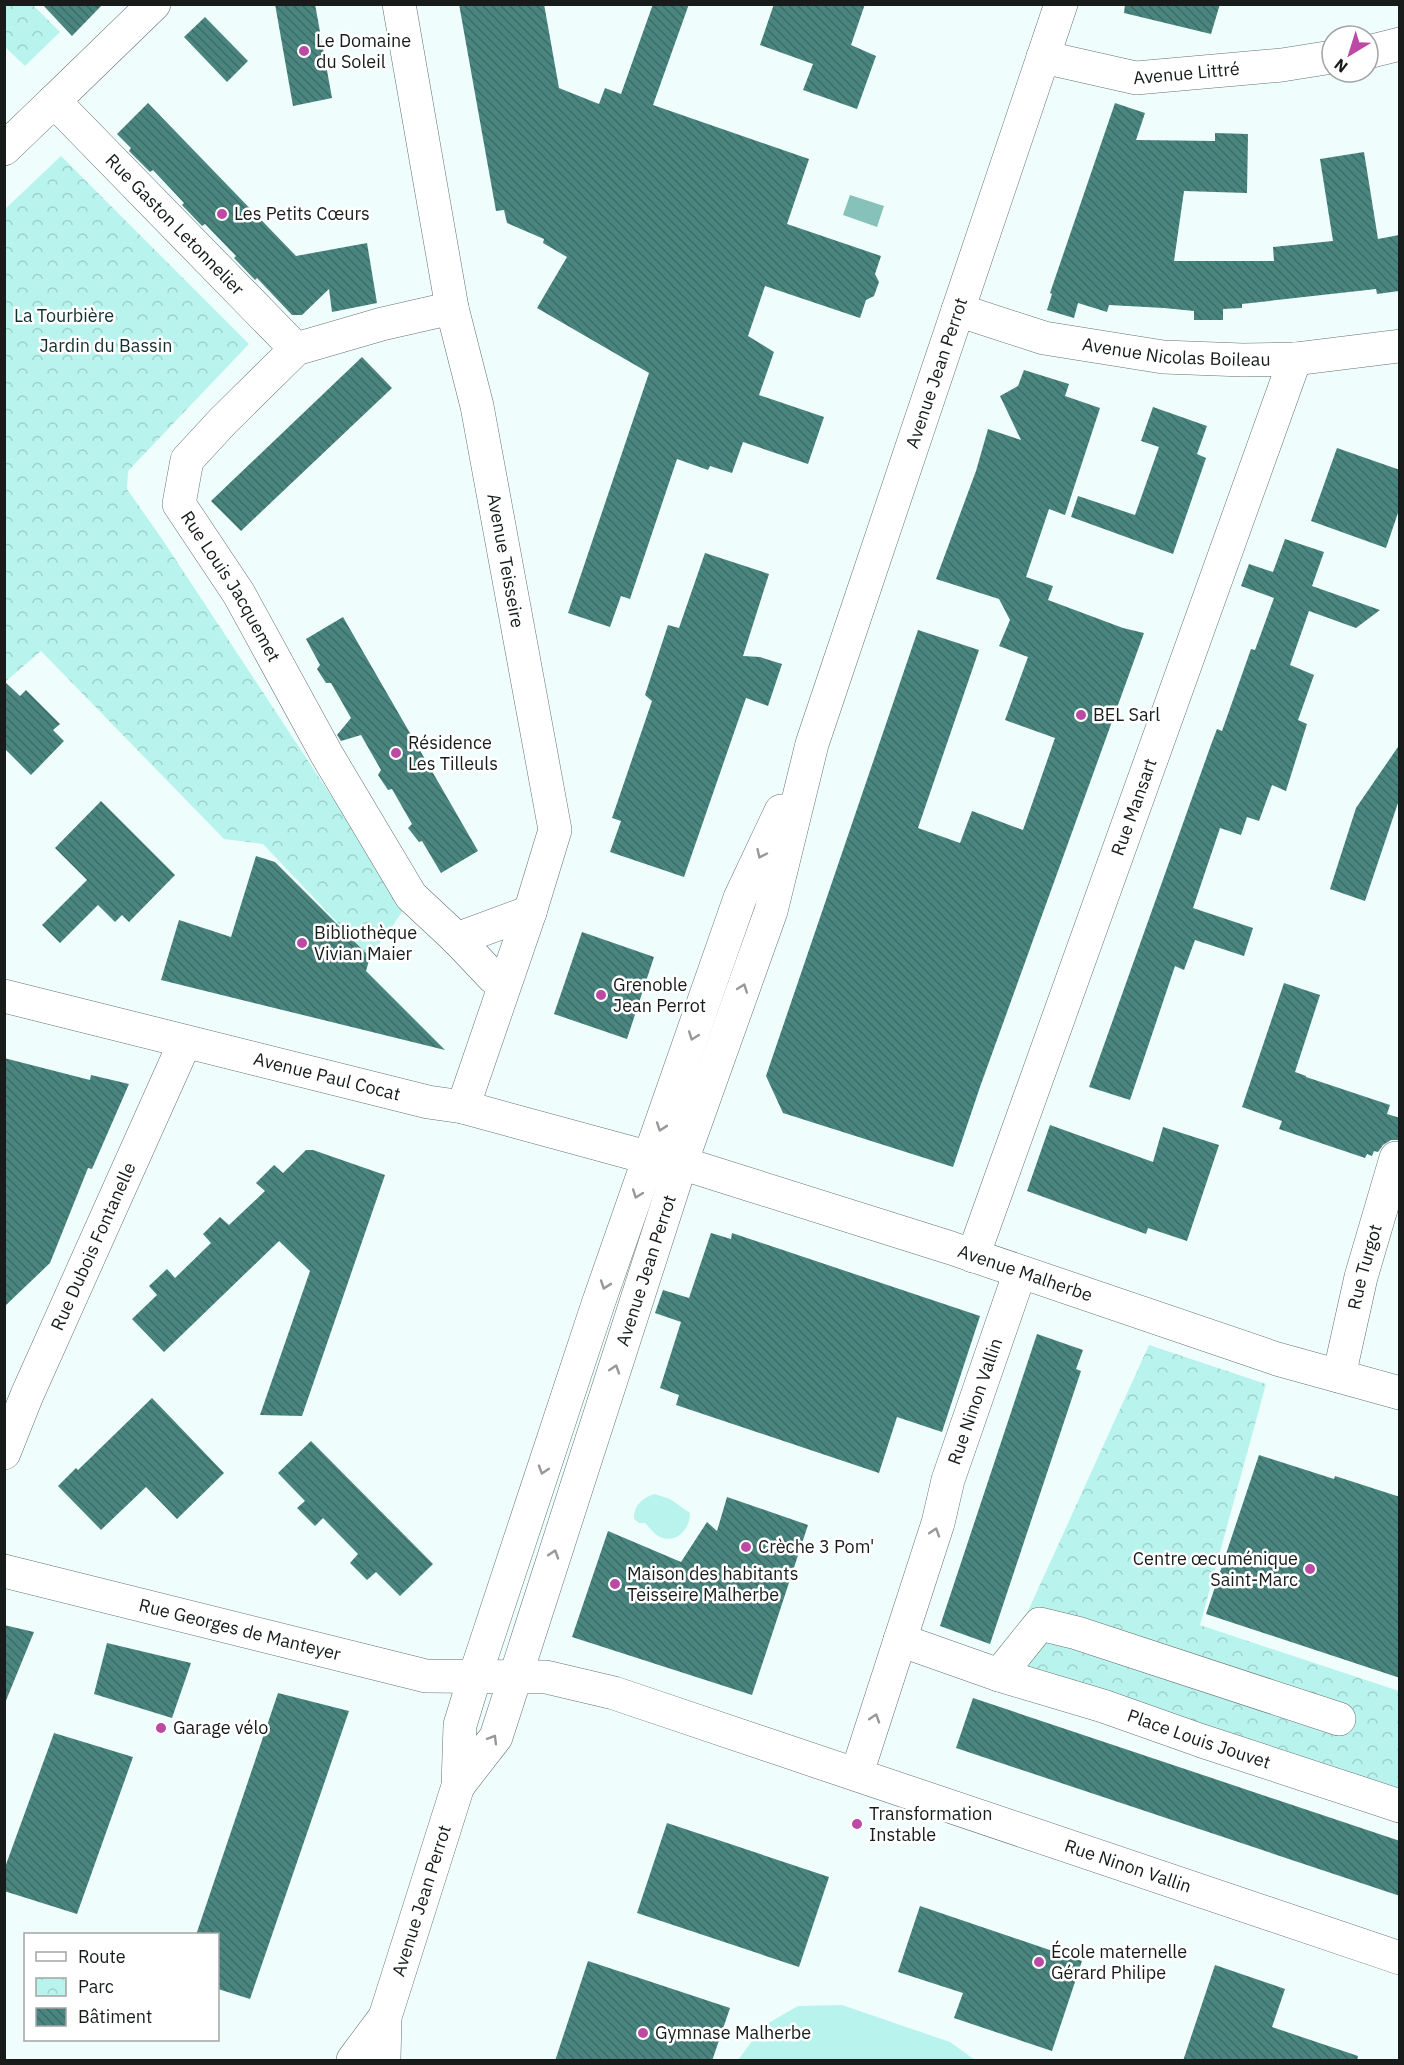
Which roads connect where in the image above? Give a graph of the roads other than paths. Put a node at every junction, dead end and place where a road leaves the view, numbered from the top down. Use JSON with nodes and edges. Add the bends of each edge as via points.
{"nodes":[{"id":1,"x":154,"y":4,"type":"edge"},
{"id":2,"x":399,"y":4,"type":"edge"},
{"id":3,"x":1061,"y":4,"type":"edge"},
{"id":4,"x":1400,"y":44,"type":"edge"},
{"id":5,"x":1380,"y":48,"type":"edge"},
{"id":6,"x":1043,"y":57,"type":"junction"},
{"id":7,"x":1320,"y":59,"type":"edge"},
{"id":8,"x":54,"y":101,"type":"junction"},
{"id":9,"x":4,"y":149,"type":"edge"},
{"id":10,"x":452,"y":308,"type":"junction"},
{"id":11,"x":958,"y":310,"type":"junction"},
{"id":12,"x":1400,"y":346,"type":"edge"},
{"id":13,"x":296,"y":349,"type":"junction"},
{"id":14,"x":1295,"y":359,"type":"junction"},
{"id":15,"x":530,"y":912,"type":"junction"},
{"id":16,"x":457,"y":939,"type":"junction"},
{"id":17,"x":504,"y":984,"type":"junction"},
{"id":18,"x":4,"y":996,"type":"edge"},
{"id":19,"x":185,"y":1042,"type":"junction"},
{"id":20,"x":463,"y":1107,"type":"junction"},
{"id":21,"x":1396,"y":1158,"type":"dead end"},
{"id":22,"x":666,"y":1160,"type":"junction"},
{"id":23,"x":973,"y":1256,"type":"junction"},
{"id":24,"x":1020,"y":1272,"type":"junction"},
{"id":25,"x":1339,"y":1376,"type":"junction"},
{"id":26,"x":1400,"y":1393,"type":"edge"},
{"id":27,"x":4,"y":1453,"type":"edge"},
{"id":28,"x":4,"y":1571,"type":"edge"},
{"id":29,"x":900,"y":1640,"type":"junction"},
{"id":30,"x":999,"y":1675,"type":"junction"},
{"id":31,"x":475,"y":1676,"type":"junction"},
{"id":32,"x":515,"y":1676,"type":"junction"},
{"id":33,"x":1339,"y":1719,"type":"dead end"},
{"id":34,"x":857,"y":1773,"type":"junction"},
{"id":35,"x":458,"y":1786,"type":"junction"},
{"id":36,"x":1400,"y":1806,"type":"edge"},
{"id":37,"x":1400,"y":1958,"type":"edge"},
{"id":38,"x":385,"y":2017,"type":"junction"},
{"id":39,"x":353,"y":2061,"type":"edge"},
{"id":40,"x":384,"y":2061,"type":"edge"}],
"edges":[{"from":1,"to":8,"type":"street"},
{"from":2,"to":10,"type":"street","name":"Avenue Teisseire"},
{"from":3,"to":6,"type":"street","name":"Avenue Jean Perrot"},
{"from":4,"to":5,"type":"street"},
{"from":6,"to":7,"type":"street","name":"Avenue Littré","via":[[1136,78]]},
{"from":6,"to":11,"type":"street","name":"Avenue Jean Perrot"},
{"from":8,"to":9,"type":"street"},
{"from":8,"to":13,"type":"street","name":"Rue Gaston Letonnelier"},
{"from":10,"to":13,"type":"street","name":"Rue Louis Jacquemet"},
{"from":10,"to":15,"type":"street","name":"Avenue Teisseire","via":[[477,406],[555,830]]},
{"from":11,"to":14,"type":"street","name":"Avenue Nicolas Boileau","via":[[1044,338],[1163,357]]},
{"from":11,"to":22,"type":"street","name":"Avenue Jean Perrot","via":[[812,744],[740,898]]},
{"from":12,"to":14,"type":"street","name":"Avenue Nicolas Boileau"},
{"from":13,"to":16,"type":"street","name":"Rue Louis Jacquemet","via":[[188,460],[179,504],[239,594],[327,755],[411,896]]},
{"from":14,"to":23,"type":"street","name":"Rue Mansart"},
{"from":15,"to":16,"type":"street"},
{"from":15,"to":17,"type":"street","name":"Avenue Teisseire"},
{"from":16,"to":17,"type":"street","name":"Rue Louis Jacquemet"},
{"from":17,"to":20,"type":"street","name":"Avenue Teisseire"},
{"from":18,"to":19,"type":"street","name":"Avenue Paul Cocat"},
{"from":19,"to":20,"type":"street","name":"Avenue Paul Cocat","via":[[428,1102]]},
{"from":19,"to":27,"type":"street","name":"Rue Dubois Fontanelle"},
{"from":20,"to":22,"type":"street","name":"Avenue Paul Cocat"},
{"from":21,"to":25,"type":"street","name":"Rue Turgot","via":[[1361,1277]]},
{"from":22,"to":23,"type":"street","name":"Avenue Malherbe"},
{"from":22,"to":31,"type":"street","name":"Avenue Jean Perrot","one_way":true,"via":[[595,1315]]},
{"from":32,"to":22,"type":"street","name":"Avenue Jean Perrot","one_way":true},
{"from":23,"to":24,"type":"street","name":"Avenue Malherbe"},
{"from":24,"to":25,"type":"street","name":"Avenue Malherbe","via":[[1276,1359]]},
{"from":29,"to":24,"type":"street","name":"Rue Ninon Vallin","one_way":true,"via":[[948,1480]]},
{"from":25,"to":26,"type":"street","name":"Avenue Malherbe"},
{"from":28,"to":31,"type":"street","name":"Rue Georges de Manteyer","via":[[426,1676]]},
{"from":29,"to":30,"type":"street","name":"Place Louis Jouvet"},
{"from":34,"to":29,"type":"street","name":"Rue Ninon Vallin","one_way":true},
{"from":30,"to":33,"type":"street","via":[[1040,1624]]},
{"from":30,"to":36,"type":"street","name":"Place Louis Jouvet"},
{"from":31,"to":32,"type":"street","name":"Rue Georges de Manteyer"},
{"from":31,"to":35,"type":"street","name":"Avenue Jean Perrot","via":[[460,1725]]},
{"from":32,"to":34,"type":"street","name":"Rue Ninon Vallin","via":[[564,1680],[614,1693]]},
{"from":35,"to":32,"type":"street","name":"Avenue Jean Perrot","one_way":true,"via":[[496,1737]]},
{"from":34,"to":37,"type":"street","name":"Rue Ninon Vallin"},
{"from":35,"to":38,"type":"street","name":"Avenue Jean Perrot"},
{"from":38,"to":39,"type":"street","name":"Avenue Jean Perrot"},
{"from":38,"to":40,"type":"street","name":"Avenue Jean Perrot"}]}
